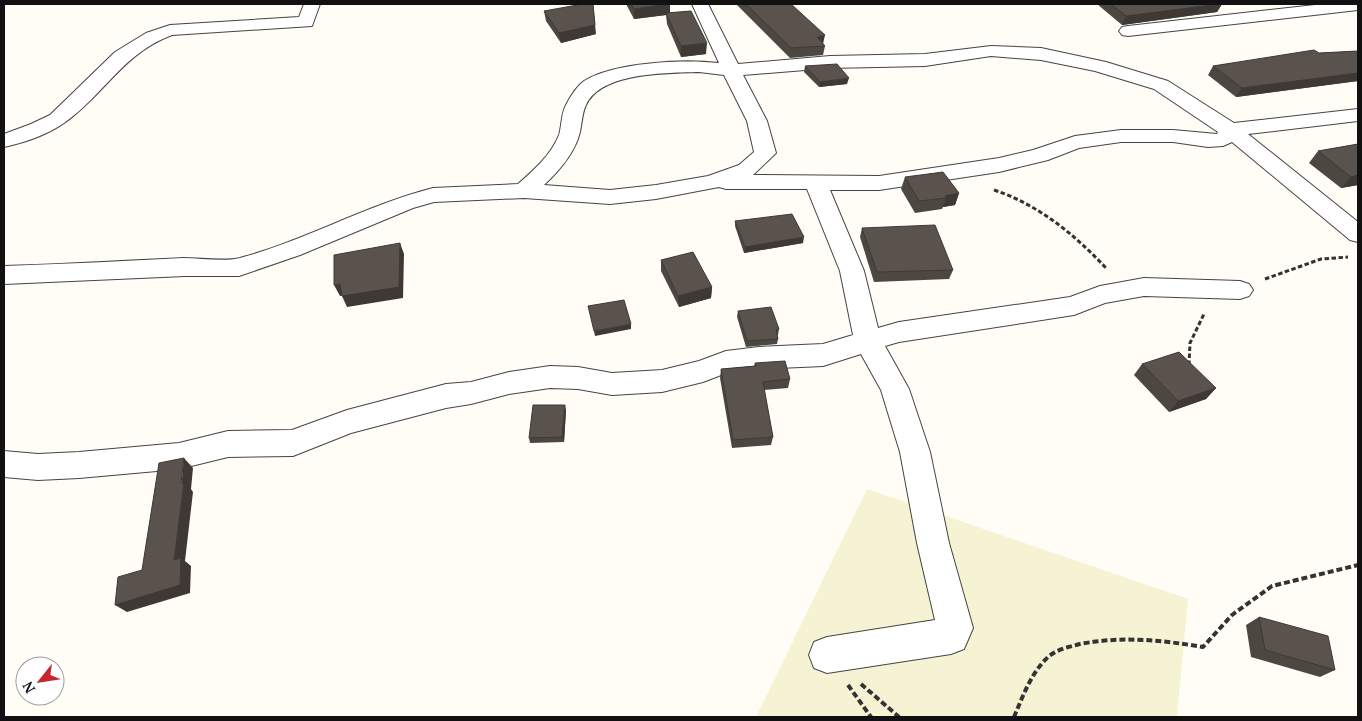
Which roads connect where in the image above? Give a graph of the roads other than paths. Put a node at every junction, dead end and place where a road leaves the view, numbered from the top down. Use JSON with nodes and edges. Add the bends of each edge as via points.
{"nodes":[{"id":1,"x":312,"y":4,"type":"edge"},
{"id":2,"x":700,"y":4,"type":"edge"},
{"id":3,"x":1358,"y":5,"type":"edge"},
{"id":4,"x":1128,"y":31,"type":"dead end"},
{"id":5,"x":732,"y":70,"type":"junction"},
{"id":6,"x":1358,"y":115,"type":"edge"},
{"id":7,"x":1230,"y":130,"type":"junction"},
{"id":8,"x":4,"y":141,"type":"edge"},
{"id":9,"x":712,"y":182,"type":"junction"},
{"id":10,"x":816,"y":183,"type":"junction"},
{"id":11,"x":524,"y":191,"type":"junction"},
{"id":12,"x":1358,"y":234,"type":"edge"},
{"id":13,"x":4,"y":275,"type":"edge"},
{"id":14,"x":1240,"y":290,"type":"dead end"},
{"id":15,"x":868,"y":341,"type":"junction"},
{"id":16,"x":4,"y":464,"type":"edge"},
{"id":17,"x":827,"y":655,"type":"dead end"}],
"edges":[{"from":1,"to":8,"type":"street","via":[[306,22],[170,30],[156,34],[114,62],[74,105],[55,120]]},
{"from":2,"to":5,"type":"street"},
{"from":3,"to":4,"type":"street"},
{"from":5,"to":7,"type":"street","via":[[830,62],[925,60],[991,51],[1041,54],[1100,66],[1161,85]]},
{"from":5,"to":9,"type":"street","via":[[757,121],[765,152],[748,170]]},
{"from":5,"to":11,"type":"street","via":[[719,67],[654,69],[624,74],[591,85],[576,103],[569,136],[555,160]]},
{"from":6,"to":7,"type":"street"},
{"from":7,"to":10,"type":"street","via":[[1223,140],[1121,136],[1075,142],[998,165],[879,183]]},
{"from":7,"to":12,"type":"street"},
{"from":9,"to":10,"type":"street"},
{"from":9,"to":11,"type":"street","via":[[610,197]]},
{"from":10,"to":15,"type":"street","via":[[852,271]]},
{"from":11,"to":13,"type":"street","via":[[433,196],[405,203],[239,267]]},
{"from":14,"to":15,"type":"street","via":[[1144,287],[1100,295],[1074,306],[949,323]]},
{"from":15,"to":16,"type":"street","via":[[823,355],[726,362],[662,381],[612,384],[550,377],[509,383],[347,422],[293,443],[228,444],[180,456],[79,465],[38,467]]},
{"from":15,"to":17,"type":"street","via":[[895,390],[915,452],[933,543],[955,628],[951,636]]}]}
